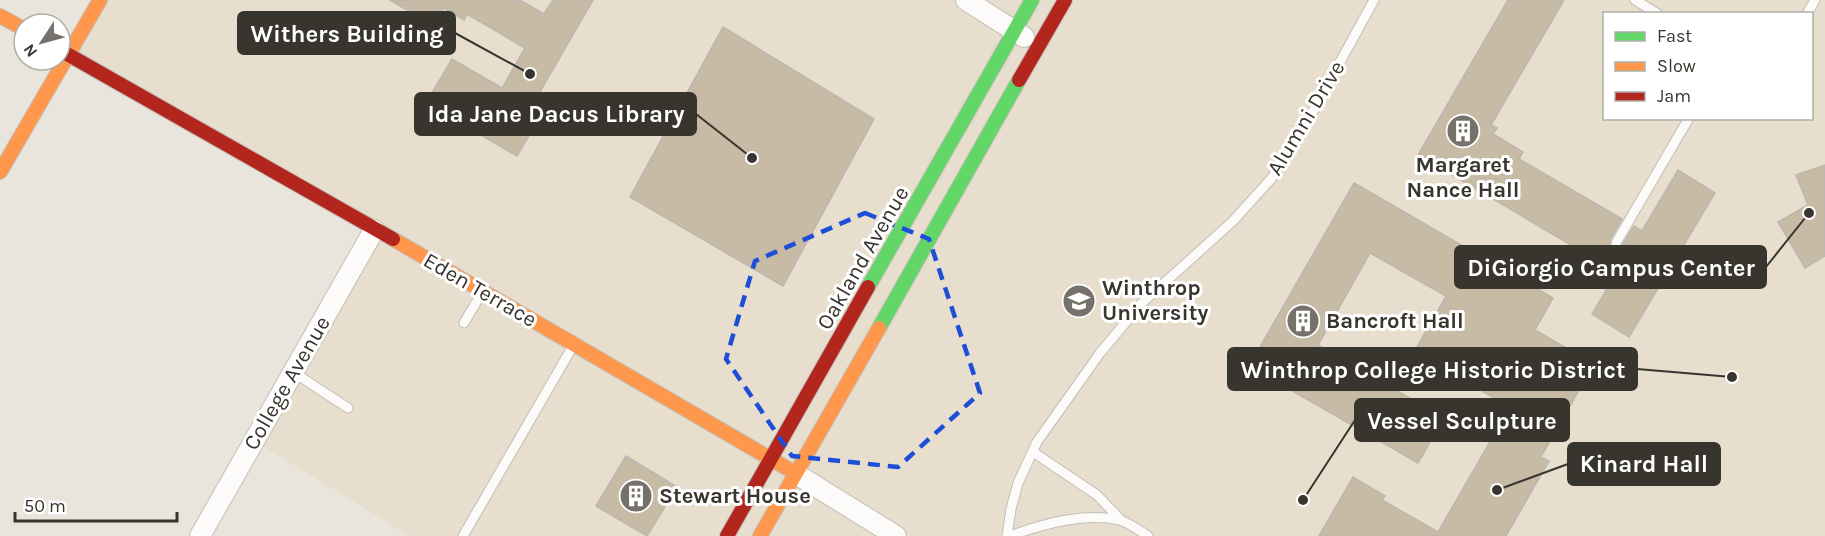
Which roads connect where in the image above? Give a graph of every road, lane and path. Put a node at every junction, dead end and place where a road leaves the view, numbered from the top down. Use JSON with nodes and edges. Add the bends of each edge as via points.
{"nodes":[{"id":1,"x":100,"y":0,"type":"edge"},
{"id":2,"x":966,"y":0,"type":"edge"},
{"id":3,"x":1032,"y":0,"type":"edge"},
{"id":4,"x":1065,"y":0,"type":"edge"},
{"id":5,"x":1374,"y":0,"type":"edge"},
{"id":6,"x":1635,"y":0,"type":"edge"},
{"id":7,"x":1655,"y":12,"type":"edge"},
{"id":8,"x":1016,"y":31,"type":"junction"},
{"id":9,"x":72,"y":41,"type":"edge"},
{"id":10,"x":1038,"y":47,"type":"junction"},
{"id":11,"x":72,"y":58,"type":"edge"},
{"id":12,"x":54,"y":72,"type":"edge"},
{"id":13,"x":1688,"y":120,"type":"edge"},
{"id":14,"x":0,"y":172,"type":"edge"},
{"id":15,"x":374,"y":230,"type":"junction"},
{"id":16,"x":1616,"y":243,"type":"dead end"},
{"id":17,"x":483,"y":290,"type":"junction"},
{"id":18,"x":464,"y":323,"type":"dead end"},
{"id":19,"x":574,"y":344,"type":"junction"},
{"id":20,"x":293,"y":372,"type":"junction"},
{"id":21,"x":348,"y":408,"type":"dead end"},
{"id":22,"x":1033,"y":452,"type":"junction"},
{"id":23,"x":772,"y":459,"type":"junction"},
{"id":24,"x":796,"y":474,"type":"junction"},
{"id":25,"x":1121,"y":520,"type":"junction"},
{"id":26,"x":200,"y":536,"type":"edge"},
{"id":27,"x":463,"y":536,"type":"edge"},
{"id":28,"x":727,"y":536,"type":"edge"},
{"id":29,"x":760,"y":536,"type":"edge"},
{"id":30,"x":896,"y":536,"type":"edge"},
{"id":31,"x":1009,"y":536,"type":"edge"},
{"id":32,"x":1148,"y":536,"type":"edge"}],
"edges":[{"from":1,"to":9,"type":"main road"},
{"from":2,"to":8,"type":"street"},
{"from":3,"to":8,"type":"main road","name":"Oakland Avenue"},
{"from":4,"to":10,"type":"main road"},
{"from":5,"to":22,"type":"lane","name":"Alumni Drive","via":[[1294,146],[1271,179],[1233,221],[1142,303],[1100,353]]},
{"from":6,"to":7,"type":"lane"},
{"from":8,"to":10,"type":"street"},
{"from":8,"to":23,"type":"main road","name":"Oakland Avenue"},
{"from":10,"to":24,"type":"main road"},
{"from":11,"to":15,"type":"main road","name":"Eden Terrace"},
{"from":12,"to":14,"type":"main road"},
{"from":13,"to":16,"type":"lane"},
{"from":15,"to":17,"type":"main road","name":"Eden Terrace"},
{"from":15,"to":20,"type":"street","name":"College Avenue"},
{"from":17,"to":18,"type":"lane"},
{"from":17,"to":19,"type":"main road","name":"Eden Terrace"},
{"from":19,"to":23,"type":"main road","name":"Eden Terrace"},
{"from":19,"to":27,"type":"lane"},
{"from":20,"to":21,"type":"lane"},
{"from":20,"to":26,"type":"street","name":"College Avenue"},
{"from":22,"to":25,"type":"lane","via":[[1097,495]]},
{"from":22,"to":31,"type":"lane","name":"Alumni Drive","via":[[1016,492]]},
{"from":23,"to":24,"type":"main road","name":"Eden Terrace"},
{"from":23,"to":28,"type":"main road","name":"Oakland Avenue"},
{"from":24,"to":29,"type":"main road"},
{"from":24,"to":30,"type":"street","name":"Eden Terrace"},
{"from":25,"to":31,"type":"lane","via":[[1065,521]]},
{"from":25,"to":32,"type":"lane"}]}
